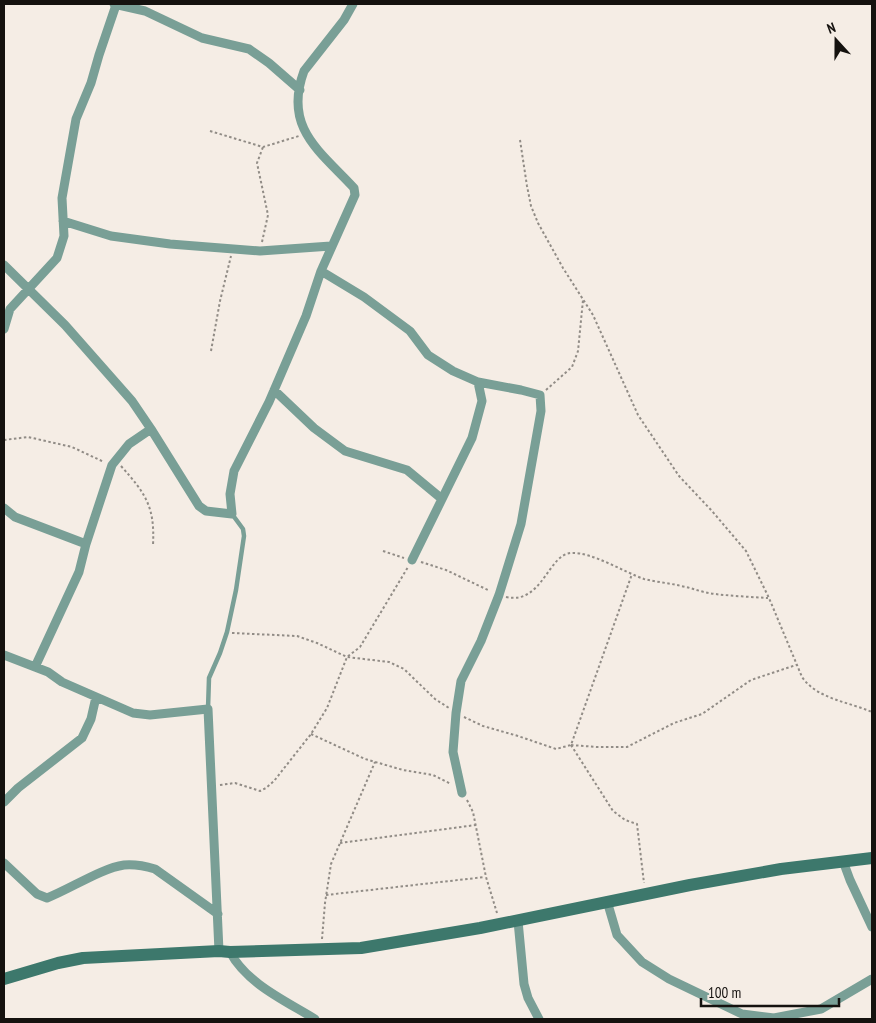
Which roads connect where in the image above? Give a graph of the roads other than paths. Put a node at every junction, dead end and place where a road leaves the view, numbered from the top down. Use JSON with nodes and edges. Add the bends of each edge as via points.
{"nodes":[{"id":1,"x":115,"y":4,"type":"edge"},
{"id":2,"x":353,"y":4,"type":"edge"},
{"id":3,"x":300,"y":90,"type":"junction"},
{"id":4,"x":63,"y":221,"type":"junction"},
{"id":5,"x":331,"y":246,"type":"junction"},
{"id":6,"x":4,"y":265,"type":"edge"},
{"id":7,"x":321,"y":270,"type":"junction"},
{"id":8,"x":28,"y":289,"type":"junction"},
{"id":9,"x":4,"y":329,"type":"edge"},
{"id":10,"x":478,"y":382,"type":"junction"},
{"id":11,"x":274,"y":390,"type":"junction"},
{"id":12,"x":151,"y":429,"type":"junction"},
{"id":13,"x":442,"y":499,"type":"junction"},
{"id":14,"x":4,"y":508,"type":"edge"},
{"id":15,"x":232,"y":514,"type":"junction"},
{"id":16,"x":86,"y":544,"type":"junction"},
{"id":17,"x":412,"y":560,"type":"road end"},
{"id":18,"x":4,"y":655,"type":"edge"},
{"id":19,"x":35,"y":666,"type":"junction"},
{"id":20,"x":96,"y":698,"type":"junction"},
{"id":21,"x":208,"y":709,"type":"junction"},
{"id":22,"x":462,"y":793,"type":"road end"},
{"id":23,"x":4,"y":802,"type":"edge"},
{"id":24,"x":872,"y":858,"type":"edge"},
{"id":25,"x":843,"y":861,"type":"junction"},
{"id":26,"x":4,"y":863,"type":"edge"},
{"id":27,"x":607,"y":902,"type":"junction"},
{"id":28,"x":218,"y":914,"type":"junction"},
{"id":29,"x":518,"y":921,"type":"junction"},
{"id":30,"x":872,"y":927,"type":"edge"},
{"id":31,"x":225,"y":952,"type":"junction"},
{"id":32,"x":4,"y":979,"type":"edge"},
{"id":33,"x":872,"y":979,"type":"edge"},
{"id":34,"x":315,"y":1019,"type":"edge"},
{"id":35,"x":539,"y":1019,"type":"edge"}],
"edges":[{"from":1,"to":3,"type":"street","via":[[145,11],[202,38],[249,50]]},
{"from":1,"to":4,"type":"street","via":[[91,83],[76,119],[62,198]]},
{"from":2,"to":3,"type":"street","via":[[304,71]]},
{"from":3,"to":5,"type":"street","via":[[299,115],[306,134],[355,192]]},
{"from":4,"to":5,"type":"street","via":[[111,236],[170,244],[260,251]]},
{"from":4,"to":8,"type":"street","via":[[64,236],[57,258]]},
{"from":5,"to":7,"type":"street"},
{"from":6,"to":8,"type":"street"},
{"from":7,"to":10,"type":"street","via":[[410,330],[428,355]]},
{"from":7,"to":11,"type":"street","via":[[306,316]]},
{"from":8,"to":9,"type":"street","via":[[10,309]]},
{"from":8,"to":12,"type":"street","via":[[100,362]]},
{"from":10,"to":13,"type":"street","via":[[482,401],[472,438]]},
{"from":10,"to":22,"type":"street","via":[[540,395],[541,410],[521,524],[500,595],[461,680],[453,752]]},
{"from":11,"to":13,"type":"street","via":[[314,428],[346,451],[407,470]]},
{"from":11,"to":15,"type":"street","via":[[234,471],[230,494]]},
{"from":12,"to":15,"type":"street","via":[[198,506],[206,511]]},
{"from":12,"to":16,"type":"street","via":[[129,444],[114,463]]},
{"from":13,"to":17,"type":"street"},
{"from":14,"to":16,"type":"street","via":[[15,517]]},
{"from":15,"to":21,"type":"lane","via":[[244,536],[227,632],[209,678]]},
{"from":16,"to":19,"type":"street","via":[[79,572]]},
{"from":18,"to":19,"type":"street"},
{"from":19,"to":20,"type":"street"},
{"from":20,"to":21,"type":"street","via":[[133,713],[150,715]]},
{"from":20,"to":23,"type":"street","via":[[82,738]]},
{"from":21,"to":28,"type":"street"},
{"from":24,"to":25,"type":"main road"},
{"from":25,"to":27,"type":"main road","via":[[781,869]]},
{"from":25,"to":30,"type":"street"},
{"from":26,"to":28,"type":"street","via":[[37,894],[47,898],[118,867],[146,866]]},
{"from":27,"to":29,"type":"main road"},
{"from":27,"to":33,"type":"street","via":[[616,935],[642,962],[669,979],[742,1014],[774,1018],[821,1009]]},
{"from":28,"to":31,"type":"street"},
{"from":29,"to":31,"type":"main road","via":[[361,948]]},
{"from":29,"to":35,"type":"street","via":[[526,991]]},
{"from":31,"to":32,"type":"main road","via":[[83,958]]},
{"from":31,"to":34,"type":"street","via":[[259,984]]}]}
